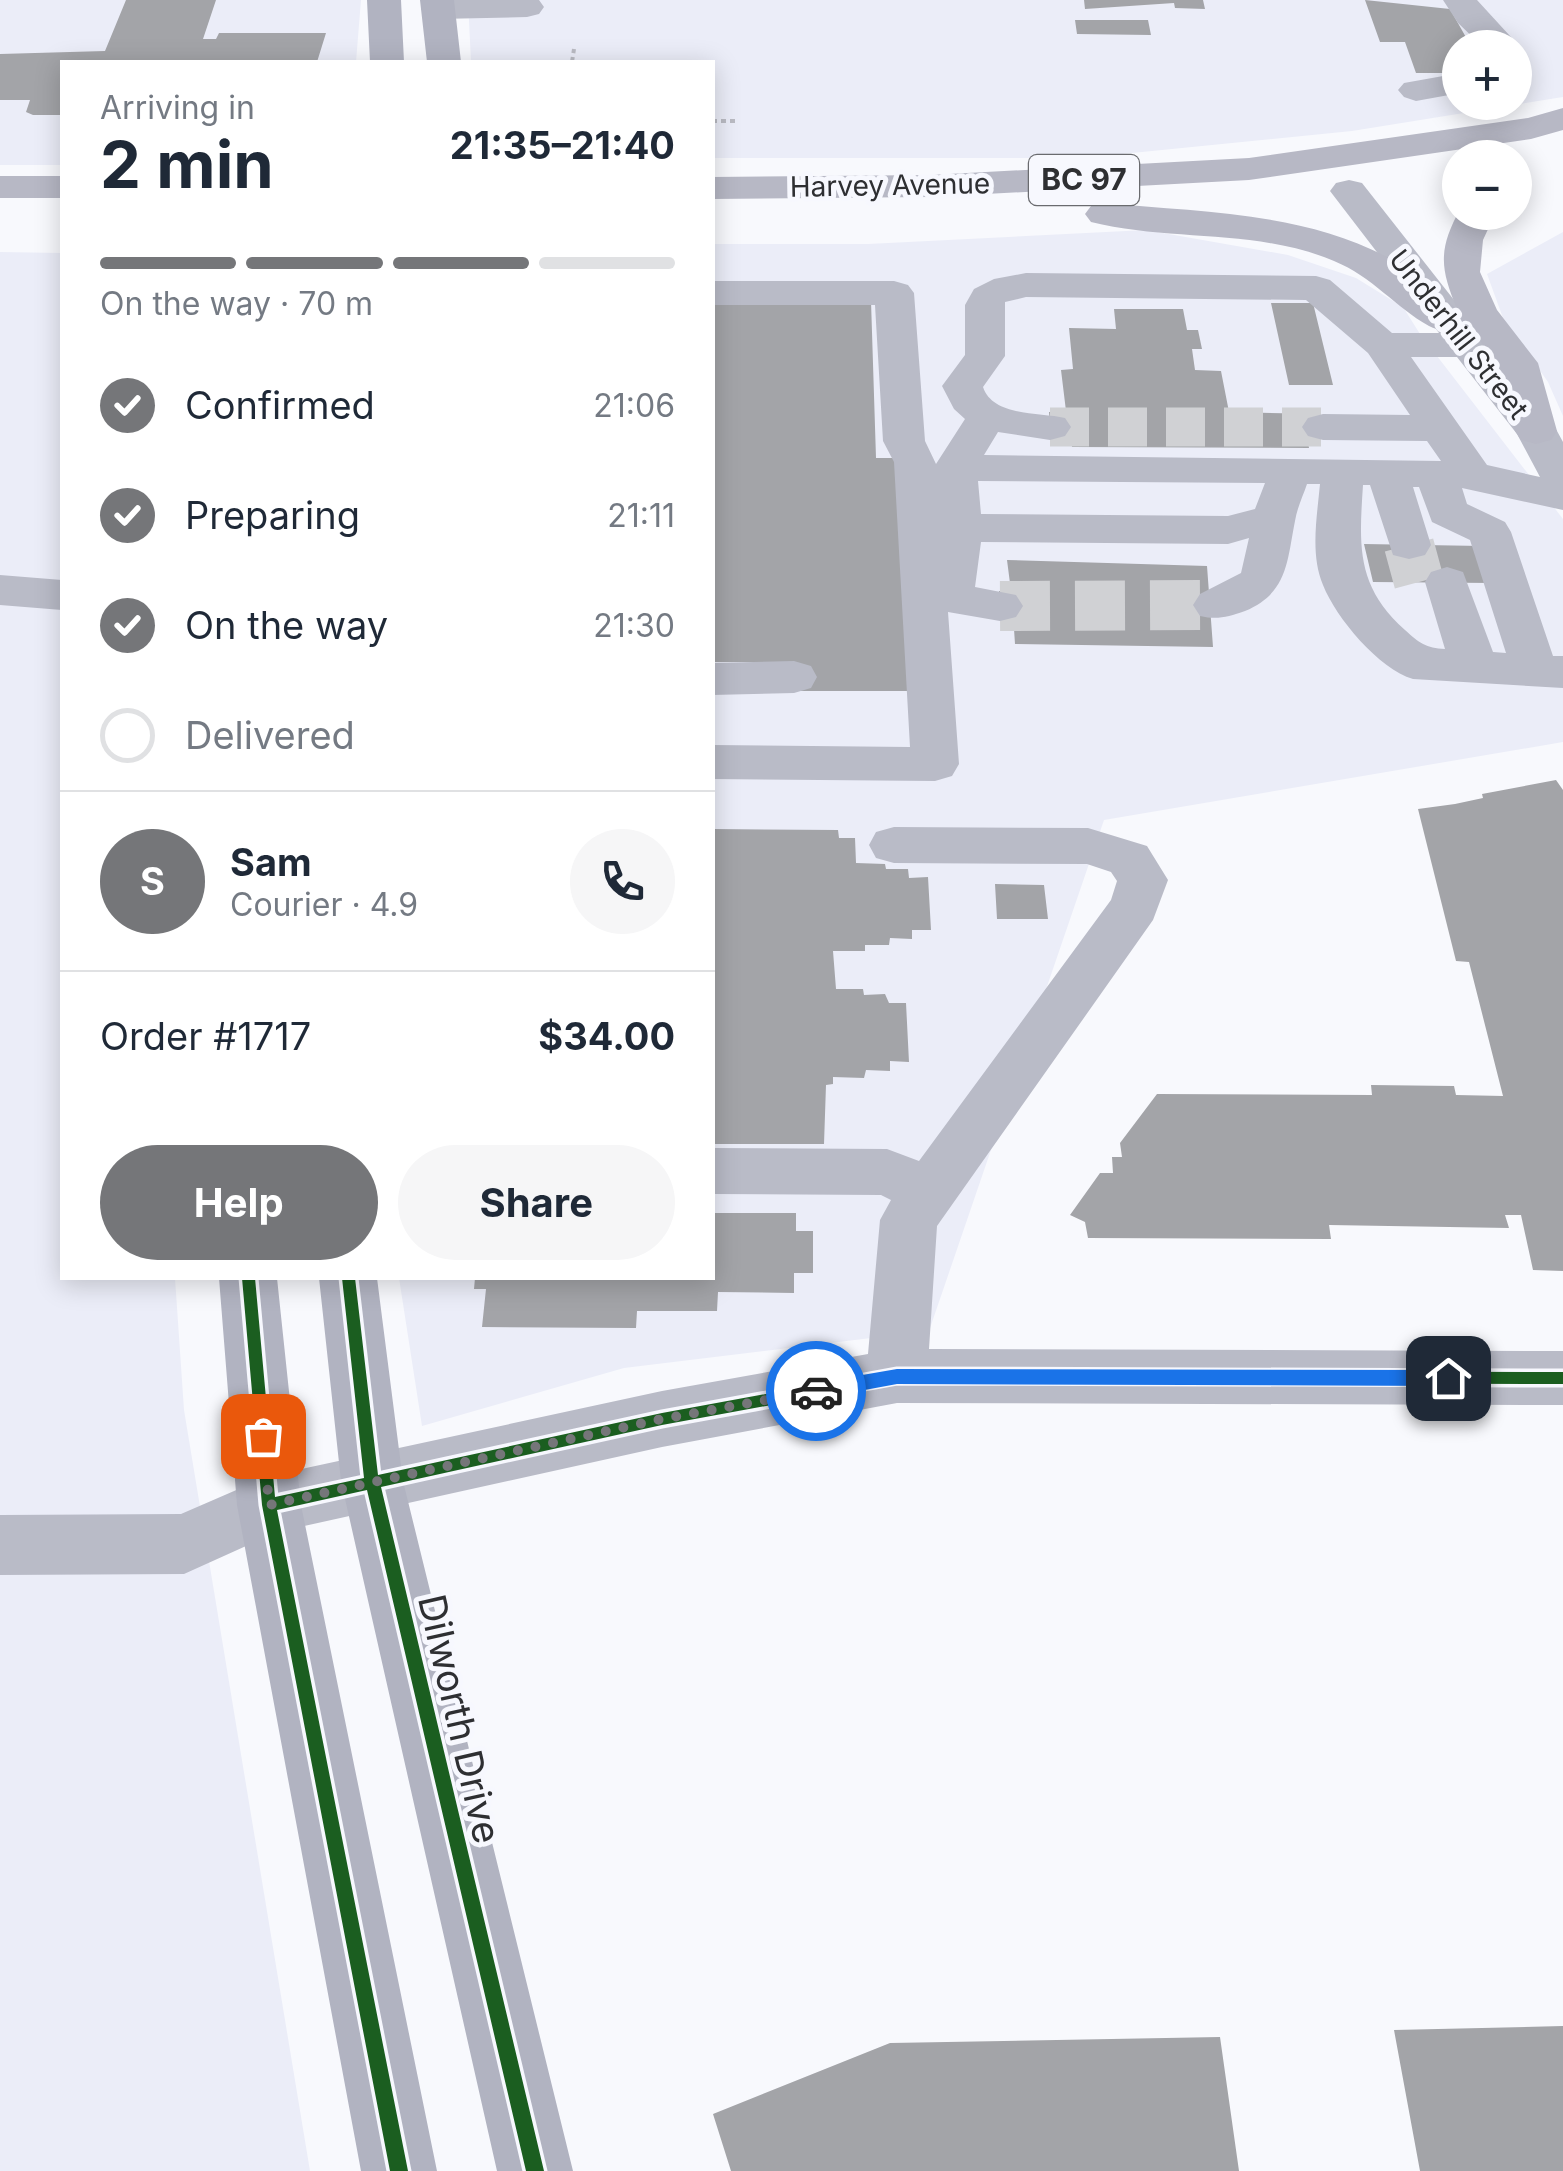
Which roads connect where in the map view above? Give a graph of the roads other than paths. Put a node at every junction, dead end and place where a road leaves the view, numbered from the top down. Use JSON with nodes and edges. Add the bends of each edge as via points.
{"nodes":[{"id":1,"x":384,"y":0,"type":"edge"},
{"id":2,"x":1460,"y":0,"type":"edge"},
{"id":3,"x":438,"y":4,"type":"edge"},
{"id":4,"x":527,"y":7,"type":"dead end"},
{"id":5,"x":1485,"y":30,"type":"edge"},
{"id":6,"x":387,"y":60,"type":"edge"},
{"id":7,"x":444,"y":60,"type":"edge"},
{"id":8,"x":1442,"y":86,"type":"edge"},
{"id":9,"x":1416,"y":90,"type":"dead end"},
{"id":10,"x":1563,"y":119,"type":"edge"},
{"id":11,"x":1424,"y":144,"type":"junction"},
{"id":12,"x":722,"y":186,"type":"edge"},
{"id":13,"x":0,"y":187,"type":"edge"},
{"id":14,"x":60,"y":187,"type":"edge"},
{"id":15,"x":1368,"y":188,"type":"junction"},
{"id":16,"x":1104,"y":214,"type":"junction"},
{"id":17,"x":1065,"y":215,"type":"dead end"},
{"id":18,"x":1026,"y":216,"type":"dead end"},
{"id":19,"x":715,"y":223,"type":"edge"},
{"id":20,"x":1469,"y":230,"type":"edge"},
{"id":21,"x":715,"y":293,"type":"edge"},
{"id":22,"x":1455,"y":332,"type":"junction"},
{"id":23,"x":1382,"y":345,"type":"junction"},
{"id":24,"x":988,"y":415,"type":"junction"},
{"id":25,"x":1050,"y":427,"type":"tunnel mouth"},
{"id":26,"x":1323,"y":427,"type":"tunnel mouth"},
{"id":27,"x":1440,"y":428,"type":"junction"},
{"id":28,"x":1536,"y":431,"type":"junction"},
{"id":29,"x":956,"y":468,"type":"junction"},
{"id":30,"x":1292,"y":470,"type":"junction"},
{"id":31,"x":1403,"y":473,"type":"junction"},
{"id":32,"x":1563,"y":481,"type":"edge"},
{"id":33,"x":1563,"y":496,"type":"edge"},
{"id":34,"x":1273,"y":518,"type":"junction"},
{"id":35,"x":961,"y":528,"type":"junction"},
{"id":36,"x":1414,"y":563,"type":"junction"},
{"id":37,"x":0,"y":590,"type":"edge"},
{"id":38,"x":60,"y":595,"type":"edge"},
{"id":39,"x":1216,"y":605,"type":"tunnel mouth"},
{"id":40,"x":1000,"y":606,"type":"tunnel mouth"},
{"id":41,"x":1444,"y":664,"type":"junction"},
{"id":42,"x":1549,"y":671,"type":"edge"},
{"id":43,"x":794,"y":677,"type":"dead end"},
{"id":44,"x":715,"y":679,"type":"edge"},
{"id":45,"x":715,"y":762,"type":"edge"},
{"id":46,"x":894,"y":845,"type":"dead end"},
{"id":47,"x":715,"y":1171,"type":"edge"},
{"id":48,"x":928,"y":1191,"type":"junction"},
{"id":49,"x":248,"y":1280,"type":"edge"},
{"id":50,"x":348,"y":1280,"type":"edge"},
{"id":51,"x":897,"y":1376,"type":"junction"},
{"id":52,"x":1563,"y":1378,"type":"edge"},
{"id":53,"x":372,"y":1482,"type":"junction"},
{"id":54,"x":269,"y":1505,"type":"junction"},
{"id":55,"x":0,"y":1546,"type":"edge"},
{"id":56,"x":399,"y":2171,"type":"edge"},
{"id":57,"x":536,"y":2171,"type":"edge"}],
"edges":[{"from":1,"to":6,"type":"main road"},
{"from":2,"to":5,"type":"street"},
{"from":3,"to":4,"type":"street"},
{"from":3,"to":7,"type":"main road"},
{"from":8,"to":9,"type":"street"},
{"from":10,"to":11,"type":"highway","number":"BC 97"},
{"from":11,"to":12,"type":"highway","name":"Harvey Avenue","number":"BC 97","via":[[1248,169],[1110,178]]},
{"from":11,"to":15,"type":"highway","via":[[1389,160]]},
{"from":13,"to":14,"type":"highway"},
{"from":15,"to":16,"type":"highway","number":"BC 97"},
{"from":15,"to":22,"type":"street","name":"Underhill Street"},
{"from":16,"to":17,"type":"highway","number":"BC 97"},
{"from":16,"to":22,"type":"highway","via":[[1265,232],[1350,254],[1377,267]]},
{"from":18,"to":19,"type":"highway","name":"Harvey Avenue","number":"BC 97"},
{"from":20,"to":28,"type":"highway","via":[[1461,272],[1478,312],[1518,364]]},
{"from":21,"to":45,"type":"street","via":[[894,293],[904,441],[915,462],[935,764]]},
{"from":22,"to":23,"type":"street"},
{"from":22,"to":28,"type":"street","name":"Underhill Street"},
{"from":23,"to":24,"type":"street","via":[[1316,288],[1026,285],[991,291],[982,316],[985,356],[962,386],[974,407]]},
{"from":23,"to":27,"type":"street"},
{"from":24,"to":25,"type":"street"},
{"from":24,"to":29,"type":"street"},
{"from":26,"to":27,"type":"street"},
{"from":27,"to":31,"type":"street"},
{"from":28,"to":32,"type":"street","name":"Underhill Street"},
{"from":29,"to":30,"type":"street"},
{"from":29,"to":35,"type":"street"},
{"from":30,"to":31,"type":"street"},
{"from":30,"to":34,"type":"street"},
{"from":31,"to":33,"type":"street"},
{"from":31,"to":36,"type":"street"},
{"from":31,"to":36,"type":"street"},
{"from":31,"to":41,"type":"street","via":[[1337,542],[1345,585],[1372,626]]},
{"from":31,"to":42,"type":"street","via":[[1446,512],[1489,532]]},
{"from":34,"to":35,"type":"street","via":[[1228,530]]},
{"from":34,"to":39,"type":"street","via":[[1266,572],[1251,593]]},
{"from":35,"to":40,"type":"street","via":[[952,590],[962,601]]},
{"from":36,"to":41,"type":"street"},
{"from":36,"to":41,"type":"street"},
{"from":37,"to":38,"type":"street"},
{"from":41,"to":42,"type":"street"},
{"from":43,"to":44,"type":"street"},
{"from":46,"to":48,"type":"street","via":[[1088,846],[1128,858],[1143,880],[1134,906]]},
{"from":47,"to":48,"type":"street","via":[[887,1172]]},
{"from":48,"to":51,"type":"street","via":[[909,1220]]},
{"from":49,"to":54,"type":"main road"},
{"from":50,"to":53,"type":"main road","name":"Dilworth Drive"},
{"from":51,"to":52,"type":"street"},
{"from":51,"to":53,"type":"street"},
{"from":53,"to":54,"type":"street"},
{"from":53,"to":57,"type":"main road","name":"Dilworth Drive"},
{"from":54,"to":55,"type":"street","via":[[184,1544]]},
{"from":54,"to":56,"type":"main road"}]}
